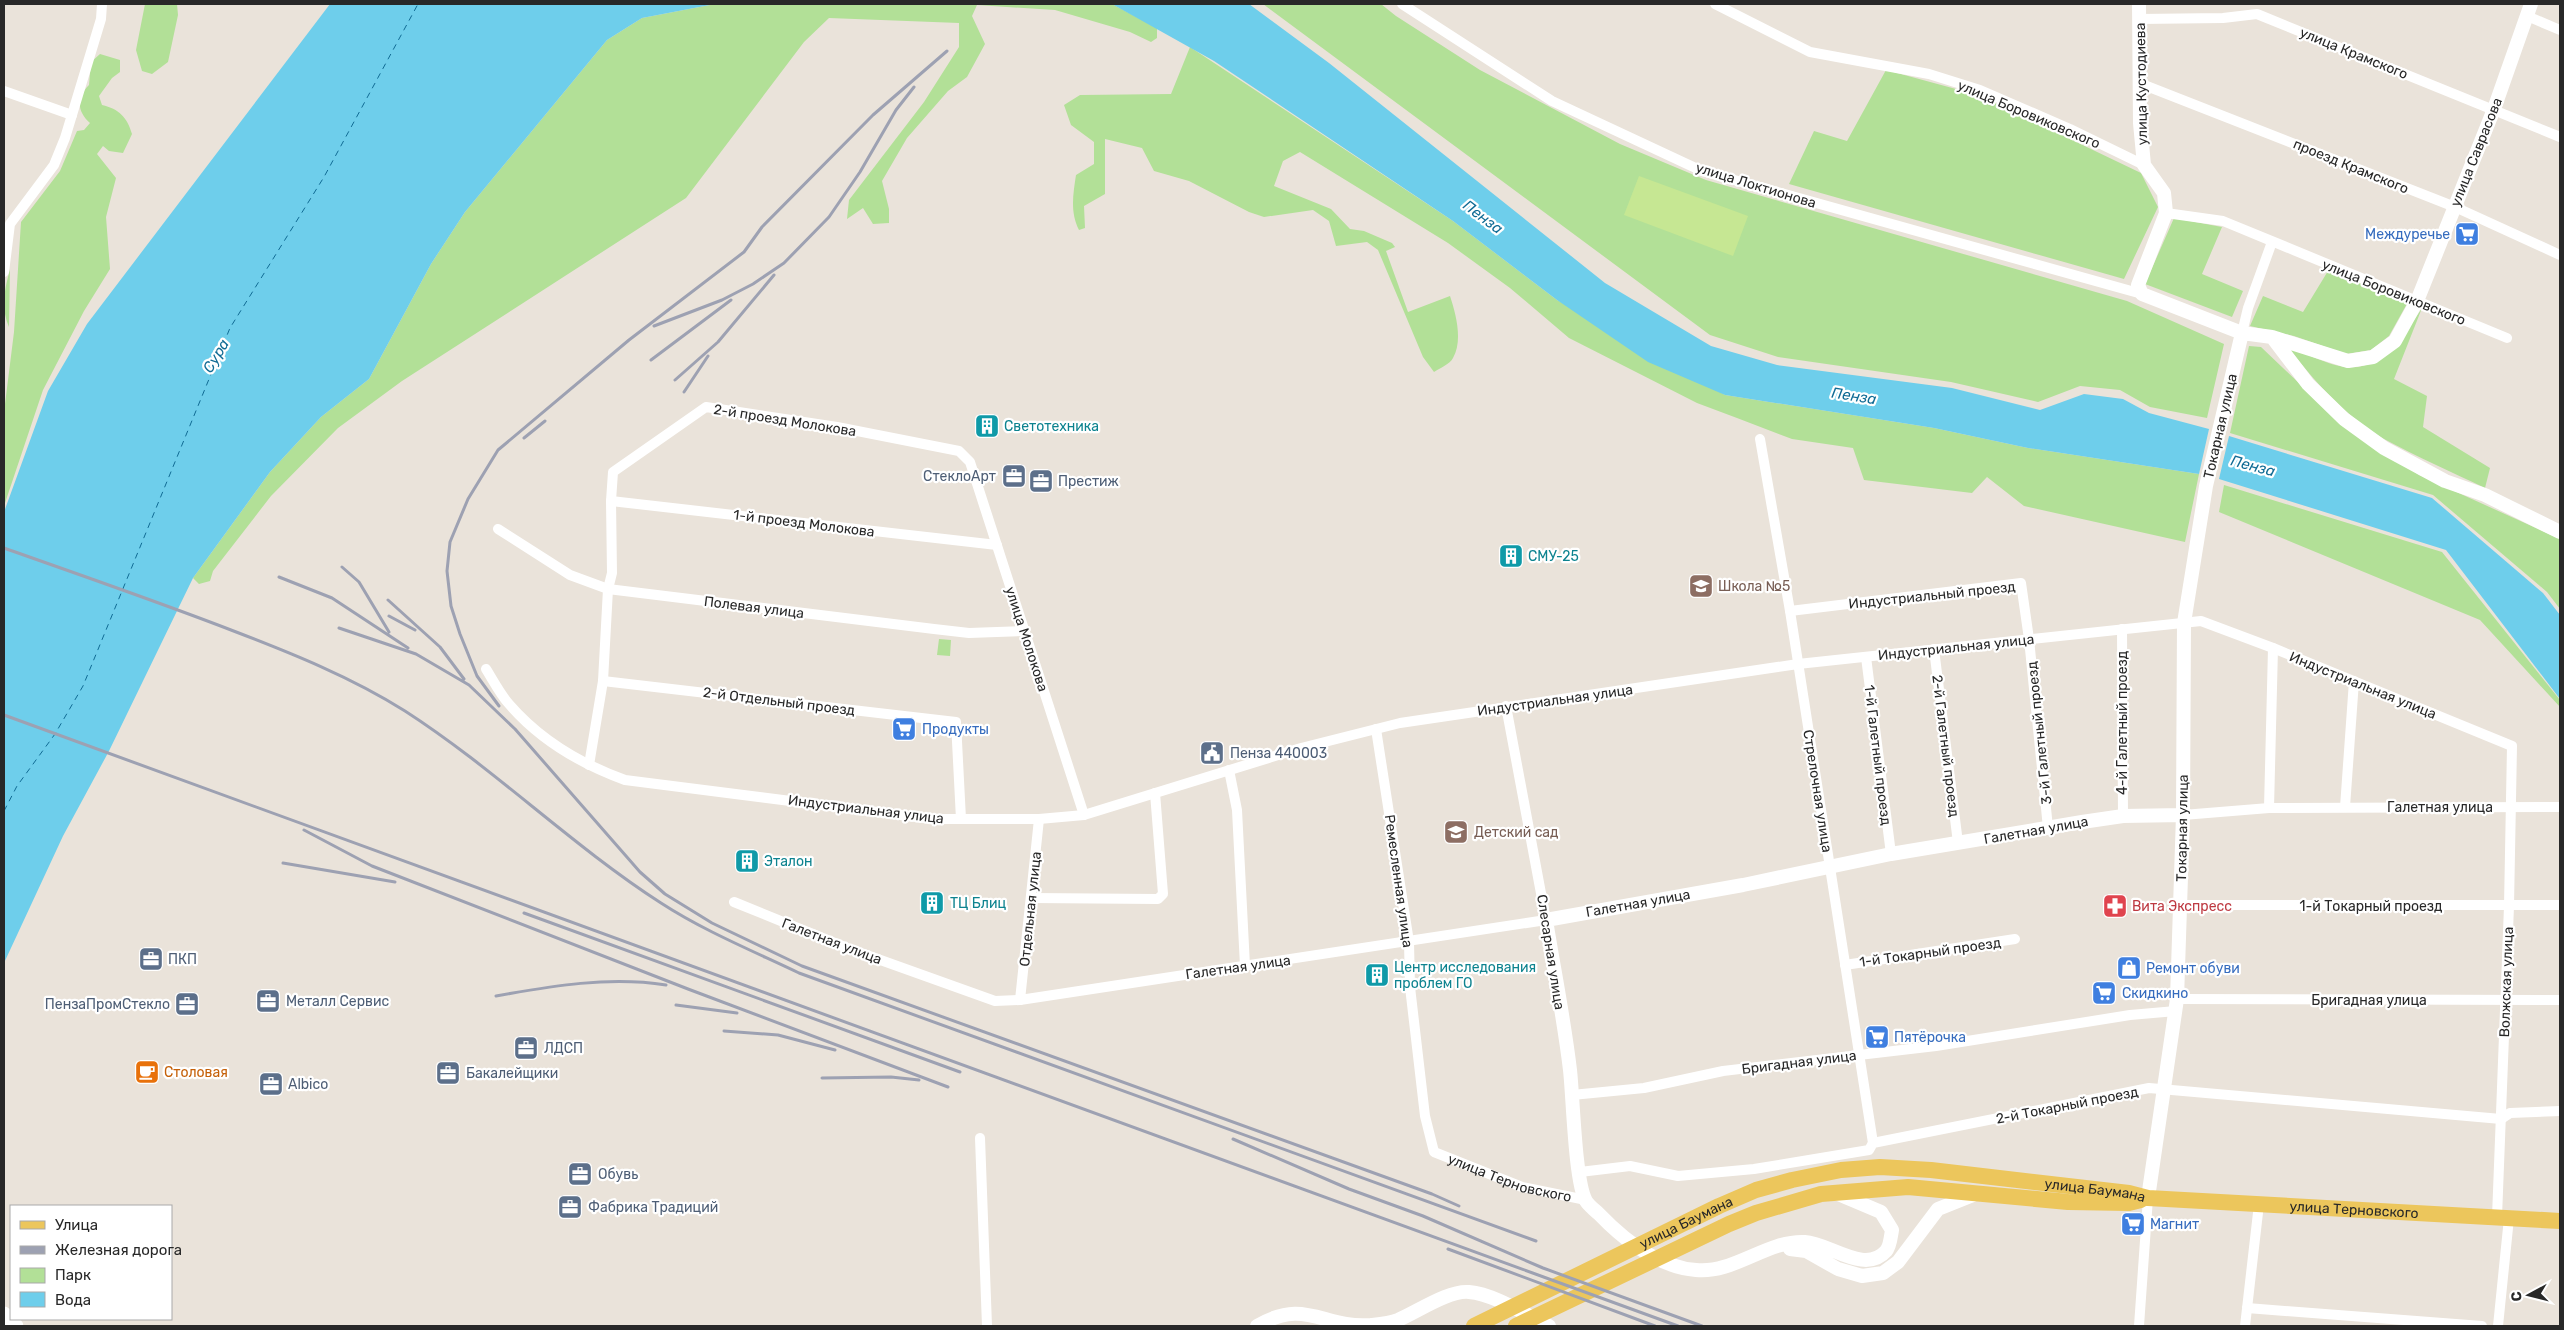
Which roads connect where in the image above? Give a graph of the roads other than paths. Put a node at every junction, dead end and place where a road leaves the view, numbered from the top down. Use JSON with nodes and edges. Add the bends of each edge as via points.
{"nodes":[{"id":1,"x":102,"y":4,"type":"edge"},
{"id":2,"x":1402,"y":4,"type":"edge"},
{"id":3,"x":1715,"y":4,"type":"edge"},
{"id":4,"x":2139,"y":4,"type":"edge"},
{"id":5,"x":2529,"y":10,"type":"edge"},
{"id":6,"x":2139,"y":19,"type":"junction"},
{"id":7,"x":2560,"y":30,"type":"edge"},
{"id":8,"x":2139,"y":83,"type":"junction"},
{"id":9,"x":4,"y":91,"type":"edge"},
{"id":10,"x":2494,"y":109,"type":"junction"},
{"id":11,"x":72,"y":115,"type":"junction"},
{"id":12,"x":2560,"y":137,"type":"edge"},
{"id":13,"x":2144,"y":165,"type":"junction"},
{"id":14,"x":2454,"y":207,"type":"junction"},
{"id":15,"x":2166,"y":213,"type":"junction"},
{"id":16,"x":7,"y":226,"type":"edge"},
{"id":17,"x":2272,"y":242,"type":"junction"},
{"id":18,"x":2560,"y":255,"type":"edge"},
{"id":19,"x":4,"y":272,"type":"edge"},
{"id":20,"x":2142,"y":294,"type":"junction"},
{"id":21,"x":2417,"y":301,"type":"junction"},
{"id":22,"x":2242,"y":333,"type":"junction"},
{"id":23,"x":2272,"y":337,"type":"junction"},
{"id":24,"x":2507,"y":338,"type":"dead end"},
{"id":25,"x":1760,"y":439,"type":"dead end"},
{"id":26,"x":970,"y":462,"type":"joint"},
{"id":27,"x":611,"y":501,"type":"junction"},
{"id":28,"x":498,"y":529,"type":"dead end"},
{"id":29,"x":2560,"y":532,"type":"edge"},
{"id":30,"x":997,"y":545,"type":"junction"},
{"id":31,"x":608,"y":589,"type":"junction"},
{"id":32,"x":1790,"y":611,"type":"junction"},
{"id":33,"x":2184,"y":623,"type":"junction"},
{"id":34,"x":2122,"y":629,"type":"junction"},
{"id":35,"x":1024,"y":631,"type":"junction"},
{"id":36,"x":2029,"y":639,"type":"junction"},
{"id":37,"x":2273,"y":648,"type":"junction"},
{"id":38,"x":1934,"y":649,"type":"junction"},
{"id":39,"x":1866,"y":656,"type":"junction"},
{"id":40,"x":1798,"y":664,"type":"junction"},
{"id":41,"x":486,"y":669,"type":"dead end"},
{"id":42,"x":603,"y":681,"type":"junction"},
{"id":43,"x":2354,"y":681,"type":"junction"},
{"id":44,"x":1506,"y":706,"type":"junction"},
{"id":45,"x":1376,"y":729,"type":"junction"},
{"id":46,"x":2512,"y":746,"type":"joint"},
{"id":47,"x":589,"y":765,"type":"junction"},
{"id":48,"x":1229,"y":770,"type":"junction"},
{"id":49,"x":1155,"y":793,"type":"junction"},
{"id":50,"x":2345,"y":807,"type":"junction"},
{"id":51,"x":2510,"y":807,"type":"junction"},
{"id":52,"x":2560,"y":807,"type":"edge"},
{"id":53,"x":2268,"y":808,"type":"junction"},
{"id":54,"x":1084,"y":815,"type":"junction"},
{"id":55,"x":2183,"y":815,"type":"junction"},
{"id":56,"x":2123,"y":816,"type":"junction"},
{"id":57,"x":961,"y":819,"type":"junction"},
{"id":58,"x":1039,"y":819,"type":"junction"},
{"id":59,"x":2048,"y":828,"type":"junction"},
{"id":60,"x":1958,"y":843,"type":"junction"},
{"id":61,"x":1891,"y":854,"type":"junction"},
{"id":62,"x":1830,"y":867,"type":"junction"},
{"id":63,"x":1031,"y":898,"type":"junction"},
{"id":64,"x":734,"y":902,"type":"dead end"},
{"id":65,"x":2182,"y":905,"type":"junction"},
{"id":66,"x":2560,"y":905,"type":"edge"},
{"id":67,"x":2509,"y":906,"type":"junction"},
{"id":68,"x":1546,"y":920,"type":"junction"},
{"id":69,"x":2015,"y":940,"type":"dead end"},
{"id":70,"x":1408,"y":942,"type":"junction"},
{"id":71,"x":1845,"y":965,"type":"junction"},
{"id":72,"x":1245,"y":966,"type":"junction"},
{"id":73,"x":1020,"y":1000,"type":"junction"},
{"id":74,"x":2560,"y":1000,"type":"edge"},
{"id":75,"x":2505,"y":1001,"type":"junction"},
{"id":76,"x":2176,"y":1005,"type":"junction"},
{"id":77,"x":1859,"y":1054,"type":"junction"},
{"id":78,"x":2164,"y":1091,"type":"junction"},
{"id":79,"x":1572,"y":1095,"type":"junction"},
{"id":80,"x":2560,"y":1112,"type":"edge"},
{"id":81,"x":2501,"y":1119,"type":"junction"},
{"id":82,"x":980,"y":1138,"type":"dead end"},
{"id":83,"x":1873,"y":1144,"type":"junction"},
{"id":84,"x":1434,"y":1152,"type":"joint"},
{"id":85,"x":1580,"y":1172,"type":"junction"},
{"id":86,"x":1834,"y":1192,"type":"junction"},
{"id":87,"x":1973,"y":1195,"type":"junction"},
{"id":88,"x":2148,"y":1198,"type":"junction"},
{"id":89,"x":1586,"y":1200,"type":"junction"},
{"id":90,"x":2259,"y":1204,"type":"junction"},
{"id":91,"x":2503,"y":1217,"type":"junction"},
{"id":92,"x":2560,"y":1220,"type":"edge"},
{"id":93,"x":1775,"y":1247,"type":"junction"},
{"id":94,"x":2247,"y":1308,"type":"junction"},
{"id":95,"x":4,"y":1314,"type":"edge"},
{"id":96,"x":16,"y":1326,"type":"edge"},
{"id":97,"x":987,"y":1326,"type":"edge"},
{"id":98,"x":1257,"y":1326,"type":"edge"},
{"id":99,"x":1474,"y":1326,"type":"edge"},
{"id":100,"x":1516,"y":1326,"type":"edge"},
{"id":101,"x":1549,"y":1326,"type":"edge"},
{"id":102,"x":2139,"y":1326,"type":"edge"},
{"id":103,"x":2245,"y":1326,"type":"edge"},
{"id":104,"x":2482,"y":1326,"type":"edge"},
{"id":105,"x":2498,"y":1326,"type":"edge"}],
"edges":[{"from":1,"to":11,"type":"street","via":[[101,19]]},
{"from":2,"to":20,"type":"street","name":"улица Локтионова","via":[[1552,101],[1702,171]]},
{"from":3,"to":13,"type":"street","name":"улица Боровиковского","via":[[1810,52],[1929,74],[1980,90]]},
{"from":4,"to":6,"type":"street","name":"улица Кустодиева"},
{"from":5,"to":7,"type":"street"},
{"from":5,"to":10,"type":"street","name":"улица Саврасова"},
{"from":6,"to":8,"type":"street","name":"улица Кустодиева"},
{"from":6,"to":10,"type":"street","name":"улица Крамского","via":[[2223,18],[2257,14]]},
{"from":8,"to":13,"type":"street","name":"улица Кустодиева"},
{"from":8,"to":14,"type":"street","name":"проезд Крамского"},
{"from":9,"to":11,"type":"street"},
{"from":10,"to":12,"type":"street","name":"улица Крамского"},
{"from":10,"to":14,"type":"street","name":"улица Саврасова"},
{"from":11,"to":16,"type":"street","via":[[54,165]]},
{"from":13,"to":15,"type":"street","via":[[2164,194]]},
{"from":14,"to":18,"type":"street","name":"проезд Крамского"},
{"from":14,"to":21,"type":"street","name":"улица Саврасова"},
{"from":15,"to":17,"type":"street","name":"улица Боровиковского","via":[[2223,221]]},
{"from":15,"to":20,"type":"street","via":[[2138,285]]},
{"from":16,"to":19,"type":"street"},
{"from":17,"to":21,"type":"street","name":"улица Боровиковского"},
{"from":17,"to":22,"type":"street"},
{"from":20,"to":22,"type":"street","name":"улица Саврасова"},
{"from":21,"to":23,"type":"street","name":"улица Саврасова","via":[[2395,340],[2373,357],[2348,361]]},
{"from":21,"to":24,"type":"street","name":"улица Боровиковского"},
{"from":22,"to":23,"type":"street","name":"улица Саврасова"},
{"from":22,"to":33,"type":"street","name":"Токарная улица","via":[[2206,486]]},
{"from":23,"to":29,"type":"street","via":[[2308,384],[2344,419],[2384,448],[2445,481],[2485,495]]},
{"from":25,"to":32,"type":"street","name":"Стрелочная улица"},
{"from":26,"to":27,"type":"street","name":"2-й проезд Молокова","via":[[959,451],[837,427],[706,407],[613,472]]},
{"from":26,"to":30,"type":"street","name":"улица Молокова"},
{"from":27,"to":30,"type":"street","name":"1-й проезд Молокова"},
{"from":27,"to":31,"type":"street","via":[[612,573]]},
{"from":28,"to":31,"type":"street","name":"Полевая улица","via":[[570,575]]},
{"from":30,"to":35,"type":"street","name":"улица Молокова"},
{"from":31,"to":35,"type":"street","name":"Полевая улица","via":[[942,630]]},
{"from":31,"to":42,"type":"street"},
{"from":32,"to":36,"type":"street","name":"Индустриальный проезд","via":[[2021,583]]},
{"from":32,"to":40,"type":"street","name":"Стрелочная улица"},
{"from":33,"to":34,"type":"street","name":"Индустриальная улица"},
{"from":33,"to":37,"type":"street","name":"Индустриальная улица","via":[[2201,622]]},
{"from":33,"to":55,"type":"street","name":"Токарная улица"},
{"from":34,"to":36,"type":"street","name":"Индустриальная улица"},
{"from":34,"to":56,"type":"street","name":"4-й Галетный проезд"},
{"from":35,"to":54,"type":"street","name":"улица Молокова"},
{"from":36,"to":38,"type":"street","name":"Индустриальная улица"},
{"from":36,"to":59,"type":"street","name":"3-й Галетный проезд"},
{"from":37,"to":43,"type":"street","name":"Индустриальная улица"},
{"from":37,"to":53,"type":"street"},
{"from":38,"to":39,"type":"street","name":"Индустриальная улица"},
{"from":38,"to":60,"type":"street","name":"2-й Галетный проезд"},
{"from":39,"to":40,"type":"street","name":"Индустриальная улица"},
{"from":39,"to":61,"type":"street","name":"1-й Галетный проезд"},
{"from":40,"to":44,"type":"street","name":"Индустриальная улица","via":[[1559,701]]},
{"from":40,"to":62,"type":"street","name":"Стрелочная улица"},
{"from":41,"to":47,"type":"street","name":"Индустриальная улица","via":[[508,704],[536,732]]},
{"from":42,"to":47,"type":"street"},
{"from":42,"to":57,"type":"street","name":"2-й Отдельный проезд","via":[[956,722]]},
{"from":43,"to":46,"type":"street","name":"Индустриальная улица"},
{"from":43,"to":50,"type":"street"},
{"from":44,"to":45,"type":"street","name":"Индустриальная улица"},
{"from":44,"to":68,"type":"street","name":"Слесарная улица"},
{"from":45,"to":48,"type":"street","name":"Индустриальная улица"},
{"from":45,"to":70,"type":"street","name":"Ремесленная улица"},
{"from":46,"to":51,"type":"street","name":"Волжская улица"},
{"from":47,"to":57,"type":"street","name":"Индустриальная улица","via":[[625,780]]},
{"from":48,"to":49,"type":"street","name":"Индустриальная улица"},
{"from":48,"to":72,"type":"street","via":[[1237,810]]},
{"from":49,"to":54,"type":"street","name":"Индустриальная улица"},
{"from":49,"to":63,"type":"street","via":[[1163,894],[1158,899]]},
{"from":50,"to":51,"type":"street","name":"Галетная улица"},
{"from":50,"to":53,"type":"street","name":"Галетная улица"},
{"from":51,"to":52,"type":"street","name":"Галетная улица"},
{"from":51,"to":67,"type":"street","name":"Волжская улица"},
{"from":53,"to":55,"type":"street","name":"Галетная улица"},
{"from":54,"to":58,"type":"street","name":"Индустриальная улица"},
{"from":55,"to":56,"type":"street","name":"Галетная улица"},
{"from":55,"to":65,"type":"street","name":"Токарная улица"},
{"from":56,"to":59,"type":"street","name":"Галетная улица"},
{"from":57,"to":58,"type":"street","name":"Индустриальная улица"},
{"from":58,"to":63,"type":"street","name":"Отдельная улица"},
{"from":59,"to":60,"type":"street","name":"Галетная улица"},
{"from":60,"to":61,"type":"street","name":"Галетная улица"},
{"from":61,"to":62,"type":"street","name":"Галетная улица"},
{"from":62,"to":68,"type":"street","name":"Галетная улица"},
{"from":62,"to":71,"type":"street","name":"Стрелочная улица"},
{"from":63,"to":73,"type":"street","name":"Отдельная улица"},
{"from":64,"to":73,"type":"street","name":"Галетная улица","via":[[847,948],[995,1001]]},
{"from":65,"to":67,"type":"street","name":"1-й Токарный проезд"},
{"from":65,"to":76,"type":"street","name":"Токарная улица"},
{"from":66,"to":67,"type":"street","name":"1-й Токарный проезд"},
{"from":67,"to":75,"type":"street","name":"Волжская улица"},
{"from":68,"to":70,"type":"street","name":"Галетная улица"},
{"from":68,"to":79,"type":"street","name":"Слесарная улица"},
{"from":69,"to":71,"type":"street","name":"1-й Токарный проезд"},
{"from":70,"to":72,"type":"street","name":"Галетная улица"},
{"from":70,"to":84,"type":"street","name":"Ремесленная улица","via":[[1419,1066]]},
{"from":71,"to":77,"type":"street","name":"Стрелочная улица"},
{"from":72,"to":73,"type":"street","name":"Галетная улица"},
{"from":74,"to":75,"type":"street","name":"Бригадная улица"},
{"from":75,"to":76,"type":"street","name":"Бригадная улица"},
{"from":75,"to":81,"type":"street","name":"Волжская улица"},
{"from":76,"to":77,"type":"street","name":"Бригадная улица","via":[[1936,1046]]},
{"from":76,"to":78,"type":"street","name":"Токарная улица"},
{"from":77,"to":79,"type":"street","name":"Бригадная улица","via":[[1723,1071],[1644,1088]]},
{"from":77,"to":83,"type":"street","name":"Стрелочная улица"},
{"from":78,"to":81,"type":"street","name":"2-й Токарный проезд"},
{"from":78,"to":83,"type":"street","name":"2-й Токарный проезд","via":[[2149,1088]]},
{"from":78,"to":88,"type":"street","name":"Токарная улица"},
{"from":79,"to":85,"type":"street","name":"Слесарная улица"},
{"from":80,"to":81,"type":"street","name":"2-й Токарный проезд","via":[[2510,1112]]},
{"from":81,"to":91,"type":"street","name":"Волжская улица"},
{"from":82,"to":97,"type":"street"},
{"from":83,"to":85,"type":"street","name":"2-й Токарный проезд","via":[[1869,1150],[1754,1169],[1678,1176],[1630,1166]]},
{"from":84,"to":89,"type":"street","name":"улица Терновского","via":[[1522,1186]]},
{"from":85,"to":89,"type":"street","name":"Слесарная улица"},
{"from":86,"to":87,"type":"main road","name":"улица Баумана","via":[[1908,1187]]},
{"from":86,"to":93,"type":"street","via":[[1881,1212],[1892,1230],[1887,1250],[1879,1257],[1862,1260],[1850,1258],[1818,1242]]},
{"from":86,"to":100,"type":"main road","name":"улица Баумана","via":[[1773,1207],[1729,1224]]},
{"from":87,"to":88,"type":"main road","name":"улица Баумана","via":[[2101,1204],[2129,1203]]},
{"from":87,"to":93,"type":"street","via":[[1938,1209],[1898,1262],[1882,1273],[1862,1276],[1838,1269],[1806,1251]]},
{"from":88,"to":90,"type":"main road","name":"улица Терновского"},
{"from":88,"to":99,"type":"main road","name":"улица Баумана","via":[[1931,1170],[1880,1167],[1840,1170],[1756,1190]]},
{"from":88,"to":102,"type":"street","name":"Токарная улица"},
{"from":89,"to":93,"type":"street","via":[[1640,1250],[1670,1265],[1697,1271],[1723,1267]]},
{"from":90,"to":91,"type":"main road","name":"улица Терновского"},
{"from":90,"to":94,"type":"street"},
{"from":91,"to":92,"type":"main road","name":"улица Терновского"},
{"from":91,"to":105,"type":"street","name":"Волжская улица"},
{"from":94,"to":103,"type":"street"},
{"from":94,"to":104,"type":"street"},
{"from":95,"to":96,"type":"main road"},
{"from":98,"to":101,"type":"street","via":[[1274,1316],[1297,1312],[1352,1325],[1396,1321],[1466,1291],[1483,1294]]}]}
